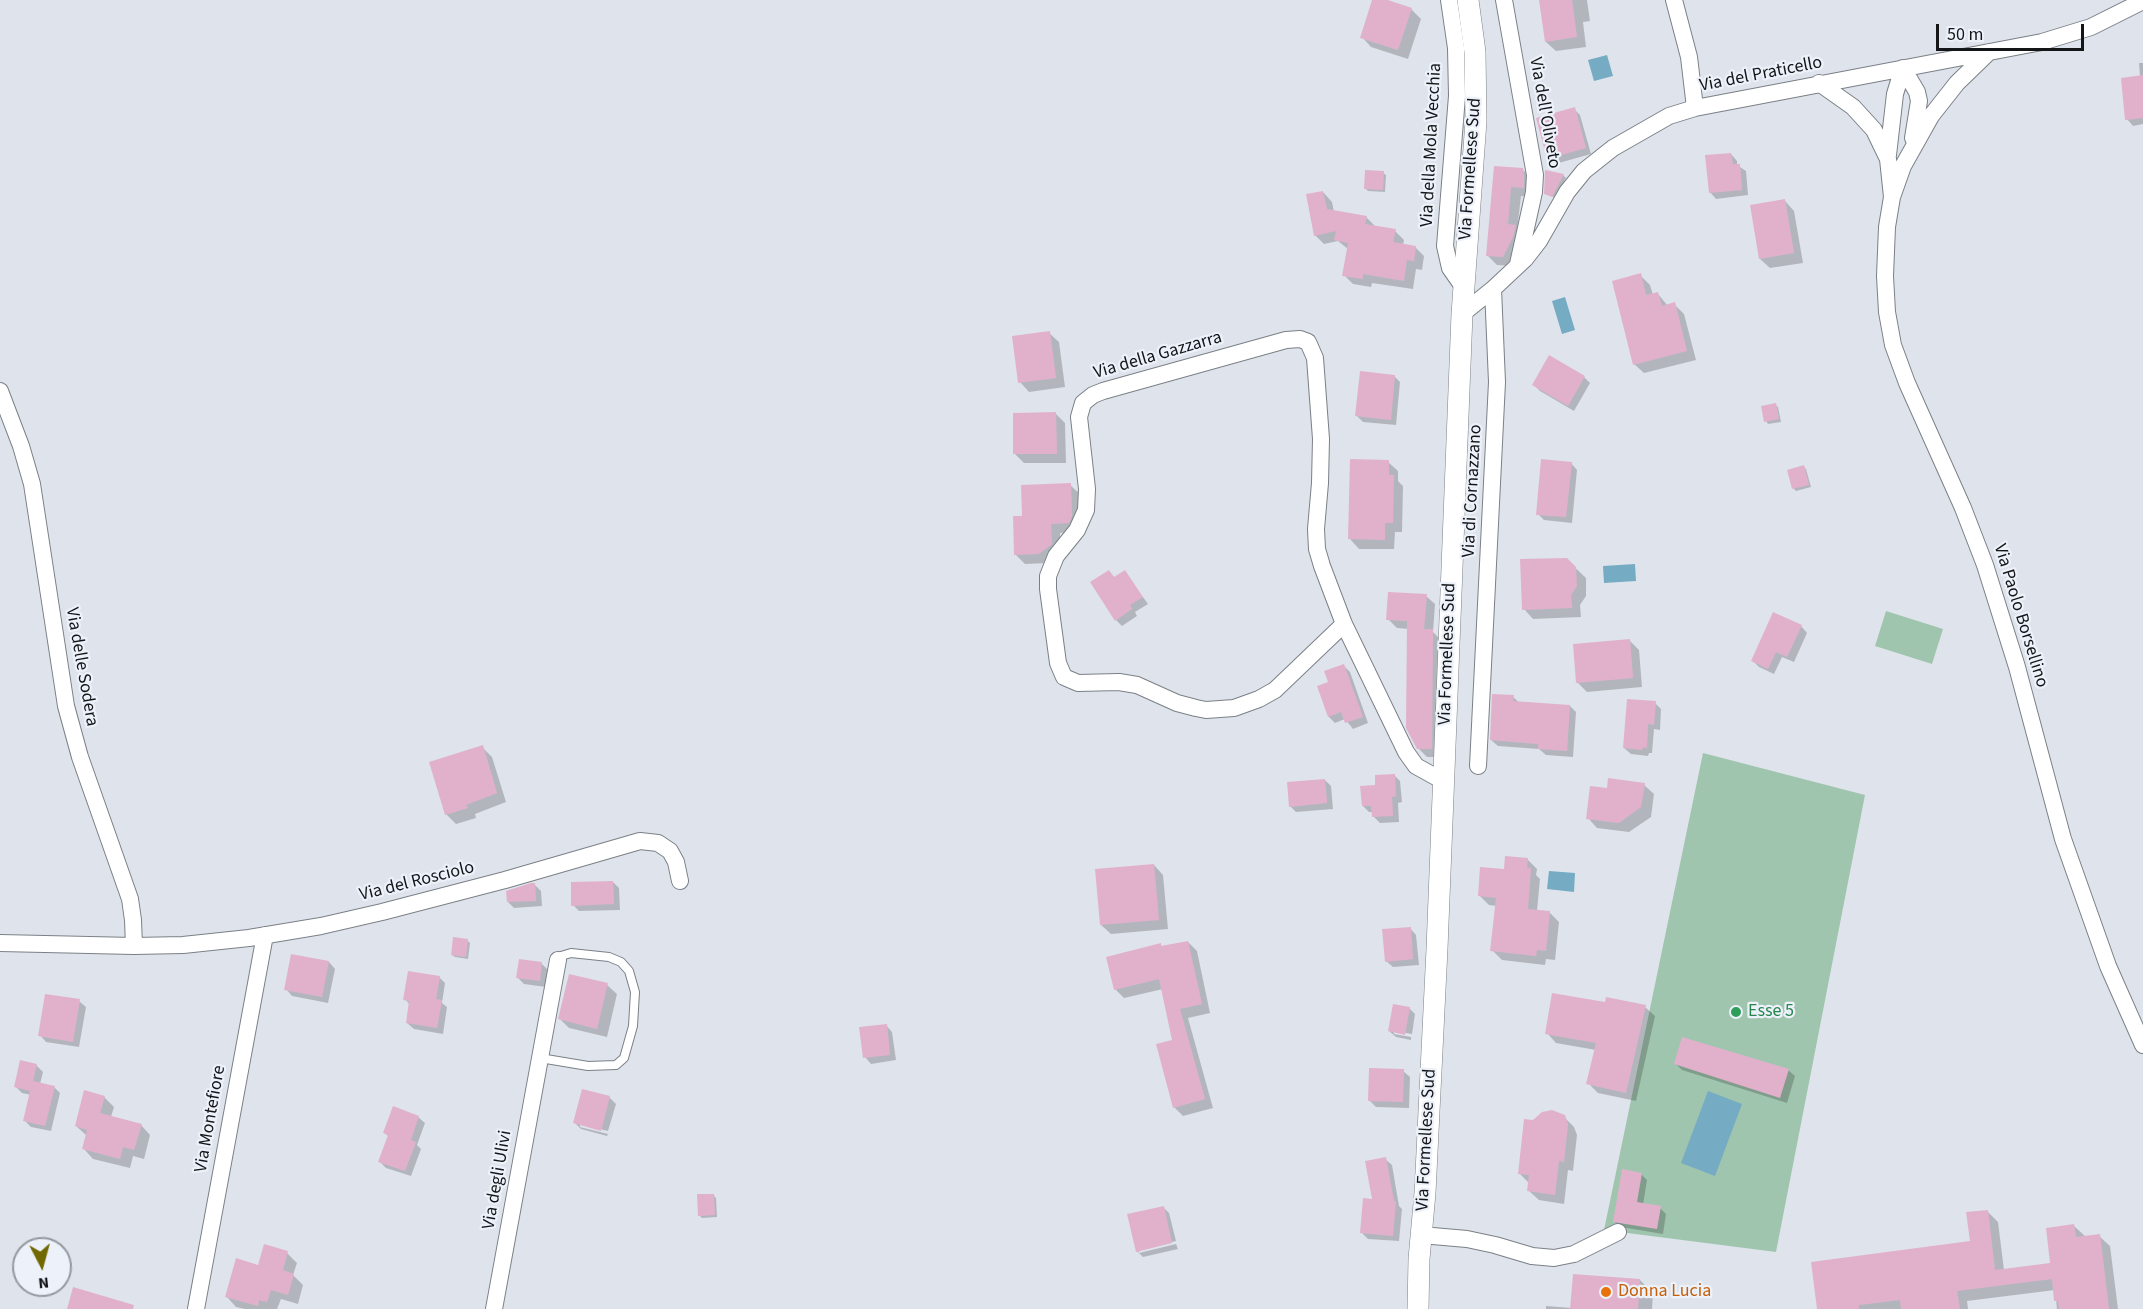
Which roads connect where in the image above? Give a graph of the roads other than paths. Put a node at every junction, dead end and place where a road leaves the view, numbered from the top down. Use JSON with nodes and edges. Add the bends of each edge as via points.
{"nodes":[{"id":1,"x":1449,"y":0,"type":"edge"},
{"id":2,"x":1468,"y":0,"type":"edge"},
{"id":3,"x":1504,"y":0,"type":"edge"},
{"id":4,"x":1674,"y":0,"type":"edge"},
{"id":5,"x":2143,"y":2,"type":"edge"},
{"id":6,"x":1989,"y":52,"type":"junction"},
{"id":7,"x":1904,"y":68,"type":"junction"},
{"id":8,"x":1819,"y":83,"type":"junction"},
{"id":9,"x":1695,"y":108,"type":"junction"},
{"id":10,"x":1910,"y":153,"type":"junction"},
{"id":11,"x":1888,"y":159,"type":"junction"},
{"id":12,"x":1892,"y":197,"type":"junction"},
{"id":13,"x":1517,"y":267,"type":"junction"},
{"id":14,"x":1464,"y":288,"type":"junction"},
{"id":15,"x":1493,"y":289,"type":"junction"},
{"id":16,"x":1462,"y":314,"type":"junction"},
{"id":17,"x":0,"y":391,"type":"edge"},
{"id":18,"x":1344,"y":624,"type":"junction"},
{"id":19,"x":1478,"y":766,"type":"dead end"},
{"id":20,"x":1443,"y":782,"type":"junction"},
{"id":21,"x":681,"y":881,"type":"dead end"},
{"id":22,"x":265,"y":935,"type":"junction"},
{"id":23,"x":0,"y":943,"type":"edge"},
{"id":24,"x":134,"y":946,"type":"junction"},
{"id":25,"x":558,"y":960,"type":"joint"},
{"id":26,"x":2143,"y":1045,"type":"edge"},
{"id":27,"x":540,"y":1058,"type":"junction"},
{"id":28,"x":1618,"y":1232,"type":"dead end"},
{"id":29,"x":1421,"y":1235,"type":"junction"},
{"id":30,"x":196,"y":1309,"type":"edge"},
{"id":31,"x":494,"y":1309,"type":"edge"},
{"id":32,"x":1418,"y":1309,"type":"edge"}],
"edges":[{"from":1,"to":14,"type":"street","name":"Via della Mola Vecchia","via":[[1458,88],[1445,246],[1450,268]]},
{"from":2,"to":14,"type":"street","name":"Via Formellese Sud","via":[[1476,109]]},
{"from":3,"to":13,"type":"street","name":"Via dell'Oliveto","via":[[1535,175]]},
{"from":4,"to":9,"type":"street","via":[[1689,57]]},
{"from":5,"to":6,"type":"street","name":"Via del Praticello","via":[[2076,32]]},
{"from":6,"to":7,"type":"street","name":"Via del Praticello"},
{"from":6,"to":10,"type":"street","via":[[1939,105]]},
{"from":7,"to":8,"type":"street","name":"Via del Praticello"},
{"from":7,"to":10,"type":"street","via":[[1919,101]]},
{"from":7,"to":11,"type":"street","via":[[1895,94]]},
{"from":8,"to":9,"type":"street","name":"Via del Praticello"},
{"from":8,"to":11,"type":"street","via":[[1862,115]]},
{"from":9,"to":13,"type":"street","name":"Via del Praticello","via":[[1661,120],[1590,165]]},
{"from":10,"to":12,"type":"street"},
{"from":11,"to":12,"type":"street"},
{"from":12,"to":26,"type":"street","name":"Via Paolo Borsellino","via":[[1885,276],[1893,345],[1985,565],[2063,839],[2108,966]]},
{"from":13,"to":15,"type":"street","name":"Via del Praticello"},
{"from":14,"to":16,"type":"street","name":"Via Formellese Sud"},
{"from":15,"to":16,"type":"street","name":"Via del Praticello"},
{"from":15,"to":19,"type":"street","name":"Via di Cornazzano","via":[[1497,382]]},
{"from":16,"to":20,"type":"street","name":"Via Formellese Sud"},
{"from":17,"to":24,"type":"street","name":"Via delle Sodera","via":[[32,484],[68,714],[130,899]]},
{"from":18,"to":18,"type":"street","name":"Via della Gazzarra","via":[[1317,549],[1321,446],[1316,358],[1308,342],[1286,340],[1103,391],[1083,403],[1079,417],[1086,510],[1077,530],[1056,556],[1048,576],[1058,663],[1064,677],[1078,683],[1137,685],[1196,708],[1234,708],[1275,690]]},
{"from":18,"to":20,"type":"street","name":"Via della Gazzarra","via":[[1406,752],[1416,766]]},
{"from":20,"to":29,"type":"street","name":"Via Formellese Sud"},
{"from":21,"to":22,"type":"street","name":"Via del Rosciolo","via":[[670,850],[658,843],[640,841],[423,902]]},
{"from":22,"to":24,"type":"street","name":"Via del Rosciolo"},
{"from":22,"to":30,"type":"street","name":"Via Montefiore"},
{"from":23,"to":24,"type":"street","name":"Via del Rosciolo"},
{"from":25,"to":27,"type":"street","name":"Via degli Ulivi"},
{"from":25,"to":27,"type":"lane","name":"Via degli Ulivi","via":[[566,954],[578,953],[609,957],[625,966],[635,992],[633,1026],[624,1058],[616,1065],[588,1066]]},
{"from":27,"to":31,"type":"street","name":"Via degli Ulivi"},
{"from":28,"to":29,"type":"street","via":[[1574,1254],[1554,1258],[1467,1239]]},
{"from":29,"to":32,"type":"street","name":"Via Formellese Sud"}]}
